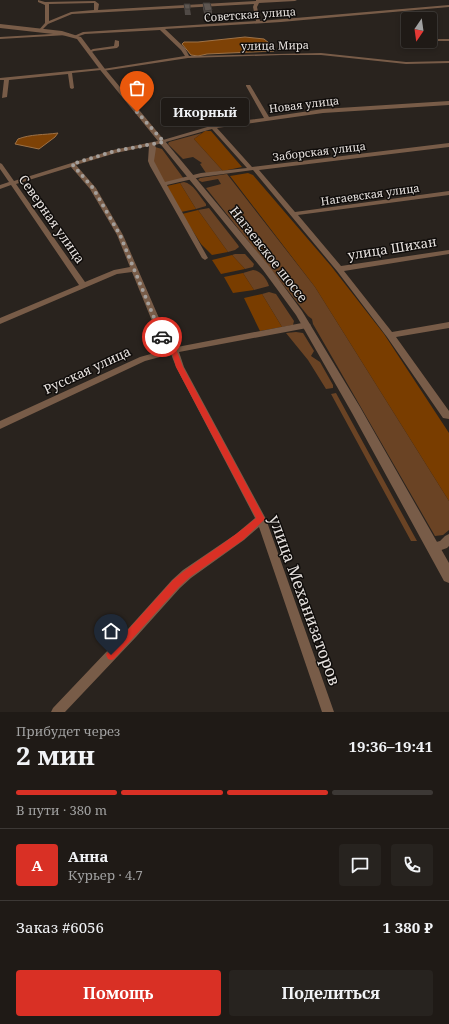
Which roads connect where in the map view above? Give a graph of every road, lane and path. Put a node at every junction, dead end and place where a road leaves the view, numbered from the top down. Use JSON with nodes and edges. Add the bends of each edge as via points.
{"nodes":[{"id":1,"x":295,"y":0,"type":"edge"},
{"id":2,"x":39,"y":1,"type":"dead end"},
{"id":3,"x":258,"y":1,"type":"edge"},
{"id":4,"x":46,"y":3,"type":"junction"},
{"id":5,"x":449,"y":6,"type":"edge"},
{"id":6,"x":96,"y":11,"type":"junction"},
{"id":7,"x":258,"y":22,"type":"junction"},
{"id":8,"x":48,"y":23,"type":"junction"},
{"id":9,"x":0,"y":26,"type":"edge"},
{"id":10,"x":161,"y":28,"type":"junction"},
{"id":11,"x":23,"y":29,"type":"junction"},
{"id":12,"x":40,"y":31,"type":"junction"},
{"id":13,"x":67,"y":34,"type":"junction"},
{"id":14,"x":76,"y":36,"type":"junction"},
{"id":15,"x":18,"y":37,"type":"junction"},
{"id":16,"x":0,"y":38,"type":"edge"},
{"id":17,"x":437,"y":40,"type":"edge"},
{"id":18,"x":449,"y":40,"type":"edge"},
{"id":19,"x":117,"y":41,"type":"dead end"},
{"id":20,"x":89,"y":52,"type":"junction"},
{"id":21,"x":188,"y":58,"type":"junction"},
{"id":22,"x":449,"y":62,"type":"edge"},
{"id":23,"x":102,"y":70,"type":"junction"},
{"id":24,"x":70,"y":73,"type":"junction"},
{"id":25,"x":7,"y":78,"type":"junction"},
{"id":26,"x":0,"y":79,"type":"edge"},
{"id":27,"x":248,"y":86,"type":"dead end"},
{"id":28,"x":72,"y":88,"type":"dead end"},
{"id":29,"x":4,"y":97,"type":"dead end"},
{"id":30,"x":449,"y":103,"type":"edge"},
{"id":31,"x":267,"y":118,"type":"junction"},
{"id":32,"x":213,"y":127,"type":"junction"},
{"id":33,"x":164,"y":142,"type":"junction"},
{"id":34,"x":151,"y":144,"type":"junction"},
{"id":35,"x":449,"y":145,"type":"edge"},
{"id":36,"x":72,"y":164,"type":"junction"},
{"id":37,"x":0,"y":165,"type":"edge"},
{"id":38,"x":253,"y":169,"type":"junction"},
{"id":39,"x":193,"y":178,"type":"junction"},
{"id":40,"x":12,"y":183,"type":"junction"},
{"id":41,"x":163,"y":184,"type":"junction"},
{"id":42,"x":0,"y":188,"type":"edge"},
{"id":43,"x":449,"y":193,"type":"edge"},
{"id":44,"x":294,"y":214,"type":"junction"},
{"id":45,"x":449,"y":252,"type":"edge"},
{"id":46,"x":205,"y":258,"type":"dead end"},
{"id":47,"x":339,"y":268,"type":"junction"},
{"id":48,"x":134,"y":269,"type":"junction"},
{"id":49,"x":84,"y":286,"type":"junction"},
{"id":50,"x":0,"y":321,"type":"edge"},
{"id":51,"x":306,"y":325,"type":"junction"},
{"id":52,"x":449,"y":326,"type":"edge"},
{"id":53,"x":390,"y":335,"type":"junction"},
{"id":54,"x":172,"y":351,"type":"junction"},
{"id":55,"x":449,"y":415,"type":"edge"},
{"id":56,"x":0,"y":425,"type":"edge"},
{"id":57,"x":261,"y":519,"type":"junction"},
{"id":58,"x":449,"y":539,"type":"edge"},
{"id":59,"x":433,"y":548,"type":"junction"},
{"id":60,"x":449,"y":576,"type":"edge"},
{"id":61,"x":57,"y":712,"type":"edge"},
{"id":62,"x":328,"y":712,"type":"edge"}],
"edges":[{"from":1,"to":3,"type":"street"},
{"from":2,"to":4,"type":"street"},
{"from":3,"to":6,"type":"street"},
{"from":3,"to":7,"type":"street","via":[[255,7]]},
{"from":4,"to":6,"type":"street","via":[[95,2]]},
{"from":4,"to":8,"type":"street"},
{"from":5,"to":7,"type":"street","name":"Советская улица"},
{"from":6,"to":8,"type":"street","via":[[71,13]]},
{"from":7,"to":10,"type":"street","name":"Советская улица"},
{"from":8,"to":12,"type":"street"},
{"from":9,"to":11,"type":"street"},
{"from":10,"to":14,"type":"street","name":"Советская улица","via":[[85,33]]},
{"from":10,"to":21,"type":"street","via":[[183,49]]},
{"from":11,"to":12,"type":"street"},
{"from":11,"to":15,"type":"street"},
{"from":12,"to":13,"type":"street"},
{"from":13,"to":14,"type":"street"},
{"from":13,"to":15,"type":"street"},
{"from":14,"to":20,"type":"street","name":"Нагаевское шоссе"},
{"from":15,"to":16,"type":"street"},
{"from":17,"to":18,"type":"street"},
{"from":19,"to":20,"type":"street","via":[[115,48]]},
{"from":20,"to":23,"type":"street","name":"Нагаевское шоссе"},
{"from":21,"to":22,"type":"street","name":"улица Мира","via":[[299,54],[406,64]]},
{"from":21,"to":23,"type":"street","name":"улица Мира"},
{"from":23,"to":24,"type":"street","name":"улица Мира"},
{"from":23,"to":33,"type":"street","name":"Нагаевское шоссе"},
{"from":24,"to":25,"type":"street","name":"улица Мира"},
{"from":24,"to":28,"type":"street"},
{"from":25,"to":26,"type":"street","name":"улица Мира"},
{"from":25,"to":29,"type":"street"},
{"from":27,"to":31,"type":"street"},
{"from":30,"to":31,"type":"street","name":"Новая улица","via":[[337,110]]},
{"from":31,"to":32,"type":"street","name":"Новая улица"},
{"from":32,"to":33,"type":"street","name":"Новая улица"},
{"from":32,"to":38,"type":"street"},
{"from":33,"to":34,"type":"street","name":"Новая улица"},
{"from":33,"to":39,"type":"street","name":"Нагаевское шоссе"},
{"from":34,"to":36,"type":"street","name":"Новая улица","via":[[115,151]]},
{"from":34,"to":41,"type":"street","via":[[151,161]]},
{"from":35,"to":38,"type":"street","name":"Заборская улица"},
{"from":36,"to":40,"type":"street","name":"Новая улица"},
{"from":36,"to":48,"type":"street","name":"улица Механизаторов","via":[[93,188],[120,235]]},
{"from":37,"to":40,"type":"street","name":"Северная улица"},
{"from":38,"to":39,"type":"street","name":"Заборская улица"},
{"from":38,"to":44,"type":"street"},
{"from":39,"to":41,"type":"street","name":"Заборская улица"},
{"from":39,"to":51,"type":"street","name":"Нагаевское шоссе","via":[[266,268]]},
{"from":40,"to":42,"type":"street","name":"Новая улица"},
{"from":40,"to":49,"type":"street","name":"Северная улица"},
{"from":41,"to":46,"type":"street"},
{"from":43,"to":44,"type":"street","name":"Нагаевская улица"},
{"from":44,"to":47,"type":"street"},
{"from":45,"to":47,"type":"street","name":"улица Шихан"},
{"from":47,"to":53,"type":"street"},
{"from":48,"to":49,"type":"street","via":[[116,272]]},
{"from":48,"to":54,"type":"street","name":"улица Механизаторов","via":[[163,338]]},
{"from":49,"to":50,"type":"street"},
{"from":51,"to":54,"type":"street","name":"Русская улица"},
{"from":51,"to":59,"type":"street","name":"Нагаевское шоссе"},
{"from":52,"to":53,"type":"street"},
{"from":53,"to":55,"type":"street","via":[[446,415]]},
{"from":54,"to":56,"type":"street","name":"Русская улица","via":[[143,359]]},
{"from":54,"to":57,"type":"street","name":"улица Механизаторов"},
{"from":57,"to":61,"type":"street","via":[[176,584]]},
{"from":57,"to":62,"type":"street","name":"улица Механизаторов"},
{"from":58,"to":59,"type":"street","via":[[443,545]]},
{"from":59,"to":60,"type":"street","name":"Нагаевское шоссе"}]}
